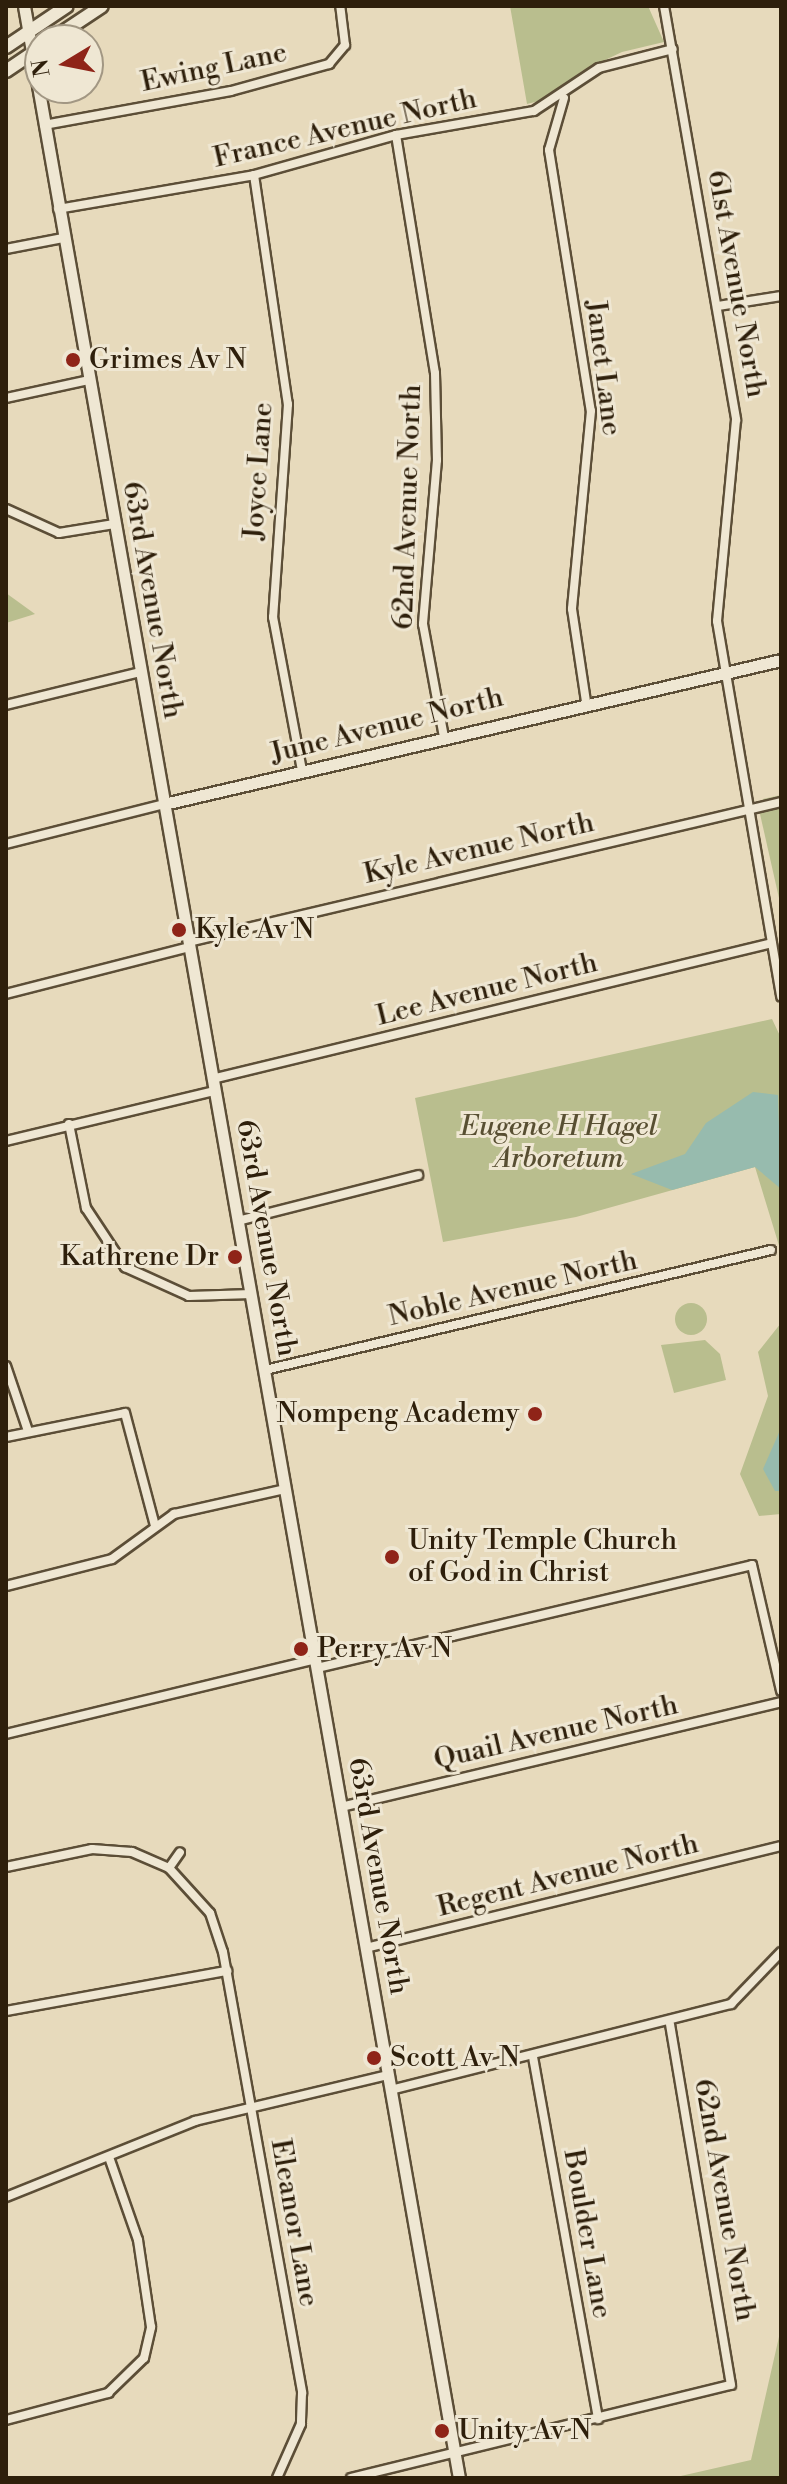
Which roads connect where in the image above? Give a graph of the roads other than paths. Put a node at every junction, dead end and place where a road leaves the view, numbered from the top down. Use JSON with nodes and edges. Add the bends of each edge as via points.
{"nodes":[{"id":1,"x":67,"y":6,"type":"edge"},
{"id":2,"x":102,"y":6,"type":"edge"},
{"id":3,"x":340,"y":6,"type":"edge"},
{"id":4,"x":664,"y":6,"type":"edge"},
{"id":5,"x":40,"y":24,"type":"edge"},
{"id":6,"x":75,"y":24,"type":"edge"},
{"id":7,"x":24,"y":35,"type":"edge"},
{"id":8,"x":6,"y":47,"type":"edge"},
{"id":9,"x":673,"y":49,"type":"junction"},
{"id":10,"x":24,"y":59,"type":"edge"},
{"id":11,"x":6,"y":71,"type":"edge"},
{"id":12,"x":569,"y":91,"type":"junction"},
{"id":13,"x":42,"y":104,"type":"edge"},
{"id":14,"x":44,"y":125,"type":"junction"},
{"id":15,"x":396,"y":135,"type":"junction"},
{"id":16,"x":254,"y":175,"type":"junction"},
{"id":17,"x":58,"y":209,"type":"junction"},
{"id":18,"x":63,"y":238,"type":"junction"},
{"id":19,"x":6,"y":249,"type":"edge"},
{"id":20,"x":781,"y":296,"type":"edge"},
{"id":21,"x":718,"y":306,"type":"junction"},
{"id":22,"x":89,"y":380,"type":"junction"},
{"id":23,"x":6,"y":398,"type":"edge"},
{"id":24,"x":6,"y":509,"type":"edge"},
{"id":25,"x":114,"y":524,"type":"junction"},
{"id":26,"x":781,"y":660,"type":"edge"},
{"id":27,"x":724,"y":669,"type":"junction"},
{"id":28,"x":140,"y":672,"type":"junction"},
{"id":29,"x":586,"y":702,"type":"junction"},
{"id":30,"x":6,"y":705,"type":"edge"},
{"id":31,"x":444,"y":737,"type":"junction"},
{"id":32,"x":302,"y":771,"type":"junction"},
{"id":33,"x":781,"y":802,"type":"edge"},
{"id":34,"x":164,"y":804,"type":"junction"},
{"id":35,"x":748,"y":808,"type":"junction"},
{"id":36,"x":6,"y":844,"type":"edge"},
{"id":37,"x":772,"y":943,"type":"junction"},
{"id":38,"x":188,"y":944,"type":"junction"},
{"id":39,"x":6,"y":994,"type":"edge"},
{"id":40,"x":781,"y":997,"type":"edge"},
{"id":41,"x":214,"y":1085,"type":"junction"},
{"id":42,"x":69,"y":1124,"type":"junction"},
{"id":43,"x":6,"y":1141,"type":"edge"},
{"id":44,"x":418,"y":1175,"type":"dead end"},
{"id":45,"x":238,"y":1221,"type":"junction"},
{"id":46,"x":771,"y":1250,"type":"dead end"},
{"id":47,"x":252,"y":1294,"type":"junction"},
{"id":48,"x":6,"y":1366,"type":"edge"},
{"id":49,"x":265,"y":1370,"type":"junction"},
{"id":50,"x":28,"y":1431,"type":"junction"},
{"id":51,"x":6,"y":1437,"type":"edge"},
{"id":52,"x":285,"y":1489,"type":"junction"},
{"id":53,"x":155,"y":1526,"type":"junction"},
{"id":54,"x":6,"y":1586,"type":"edge"},
{"id":55,"x":316,"y":1663,"type":"junction"},
{"id":56,"x":781,"y":1691,"type":"edge"},
{"id":57,"x":781,"y":1702,"type":"edge"},
{"id":58,"x":6,"y":1734,"type":"edge"},
{"id":59,"x":341,"y":1807,"type":"junction"},
{"id":60,"x":781,"y":1846,"type":"edge"},
{"id":61,"x":180,"y":1852,"type":"dead end"},
{"id":62,"x":6,"y":1867,"type":"edge"},
{"id":63,"x":169,"y":1868,"type":"junction"},
{"id":64,"x":366,"y":1948,"type":"junction"},
{"id":65,"x":781,"y":1952,"type":"edge"},
{"id":66,"x":227,"y":1971,"type":"junction"},
{"id":67,"x":6,"y":2011,"type":"edge"},
{"id":68,"x":670,"y":2024,"type":"junction"},
{"id":69,"x":533,"y":2057,"type":"junction"},
{"id":70,"x":388,"y":2075,"type":"junction"},
{"id":71,"x":391,"y":2090,"type":"junction"},
{"id":72,"x":251,"y":2107,"type":"junction"},
{"id":73,"x":109,"y":2157,"type":"junction"},
{"id":74,"x":6,"y":2197,"type":"edge"},
{"id":75,"x":598,"y":2419,"type":"junction"},
{"id":76,"x":6,"y":2420,"type":"edge"},
{"id":77,"x":455,"y":2453,"type":"junction"},
{"id":78,"x":277,"y":2478,"type":"edge"},
{"id":79,"x":351,"y":2478,"type":"edge"},
{"id":80,"x":459,"y":2478,"type":"edge"}],
"edges":[{"from":1,"to":5,"type":"main road"},
{"from":2,"to":6,"type":"main road"},
{"from":3,"to":14,"type":"street","name":"Ewing Lane","via":[[342,54],[231,91]]},
{"from":4,"to":9,"type":"street","name":"61st Avenue North"},
{"from":7,"to":8,"type":"main road"},
{"from":9,"to":12,"type":"street","name":"France Avenue North","via":[[615,60]]},
{"from":9,"to":21,"type":"street","name":"61st Avenue North"},
{"from":10,"to":11,"type":"main road"},
{"from":12,"to":15,"type":"street","name":"France Avenue North","via":[[534,111]]},
{"from":12,"to":29,"type":"street","name":"Janet Lane","via":[[549,150],[591,411],[572,609]]},
{"from":13,"to":14,"type":"street","name":"63rd Avenue North"},
{"from":14,"to":17,"type":"street","name":"63rd Avenue North"},
{"from":15,"to":16,"type":"street","name":"France Avenue North"},
{"from":15,"to":31,"type":"street","name":"62nd Avenue North","via":[[435,373],[437,460],[423,624]]},
{"from":16,"to":17,"type":"street","name":"France Avenue North"},
{"from":16,"to":32,"type":"street","name":"Joyce Lane","via":[[288,404],[273,617]]},
{"from":17,"to":18,"type":"street","name":"63rd Avenue North"},
{"from":18,"to":19,"type":"street"},
{"from":18,"to":22,"type":"street","name":"63rd Avenue North"},
{"from":20,"to":21,"type":"street"},
{"from":21,"to":27,"type":"street","name":"61st Avenue North","via":[[736,420],[716,594]]},
{"from":22,"to":23,"type":"street"},
{"from":22,"to":25,"type":"street","name":"63rd Avenue North"},
{"from":24,"to":25,"type":"street","via":[[59,533]]},
{"from":25,"to":28,"type":"street","name":"63rd Avenue North"},
{"from":26,"to":27,"type":"street","name":"June Avenue North"},
{"from":27,"to":29,"type":"street","name":"June Avenue North"},
{"from":27,"to":35,"type":"street","name":"61st Avenue North"},
{"from":28,"to":30,"type":"street"},
{"from":28,"to":34,"type":"street","name":"63rd Avenue North"},
{"from":29,"to":31,"type":"street","name":"June Avenue North"},
{"from":31,"to":32,"type":"street","name":"June Avenue North"},
{"from":32,"to":34,"type":"street","name":"June Avenue North"},
{"from":33,"to":35,"type":"street","name":"Kyle Avenue North"},
{"from":34,"to":36,"type":"street","name":"June Avenue North"},
{"from":34,"to":38,"type":"street","name":"63rd Avenue North"},
{"from":35,"to":37,"type":"street","name":"61st Avenue North"},
{"from":35,"to":38,"type":"street","name":"Kyle Avenue North"},
{"from":37,"to":40,"type":"street","name":"61st Avenue North"},
{"from":37,"to":41,"type":"street","name":"Lee Avenue North"},
{"from":38,"to":39,"type":"street","name":"Kyle Avenue North"},
{"from":38,"to":41,"type":"street","name":"63rd Avenue North"},
{"from":41,"to":42,"type":"street","name":"Lee Avenue North"},
{"from":41,"to":45,"type":"street","name":"63rd Avenue North"},
{"from":42,"to":43,"type":"street","name":"Lee Avenue North"},
{"from":42,"to":47,"type":"street","via":[[86,1208],[125,1267],[189,1296]]},
{"from":44,"to":45,"type":"street"},
{"from":45,"to":47,"type":"street","name":"63rd Avenue North"},
{"from":46,"to":49,"type":"street","name":"Noble Avenue North"},
{"from":47,"to":49,"type":"street","name":"63rd Avenue North"},
{"from":48,"to":50,"type":"street"},
{"from":49,"to":52,"type":"street","name":"63rd Avenue North"},
{"from":50,"to":51,"type":"street"},
{"from":50,"to":53,"type":"street","via":[[125,1413]]},
{"from":52,"to":53,"type":"street","via":[[192,1508]]},
{"from":52,"to":55,"type":"street","name":"63rd Avenue North"},
{"from":53,"to":54,"type":"street","via":[[101,1563]]},
{"from":55,"to":56,"type":"street","via":[[752,1565]]},
{"from":55,"to":58,"type":"street"},
{"from":55,"to":59,"type":"street","name":"63rd Avenue North"},
{"from":57,"to":59,"type":"street","name":"Quail Avenue North"},
{"from":59,"to":64,"type":"street","name":"63rd Avenue North"},
{"from":60,"to":64,"type":"street","name":"Regent Avenue North"},
{"from":61,"to":63,"type":"street"},
{"from":62,"to":63,"type":"street","via":[[112,1849]]},
{"from":63,"to":66,"type":"street","via":[[210,1913]]},
{"from":64,"to":70,"type":"street","name":"63rd Avenue North"},
{"from":65,"to":68,"type":"street","via":[[744,1997]]},
{"from":66,"to":67,"type":"street"},
{"from":66,"to":72,"type":"street","name":"Eleanor Lane"},
{"from":68,"to":69,"type":"street"},
{"from":68,"to":75,"type":"street","name":"62nd Avenue North","via":[[731,2385]]},
{"from":69,"to":71,"type":"street"},
{"from":69,"to":75,"type":"street","name":"Boulder Lane"},
{"from":70,"to":71,"type":"street","name":"63rd Avenue North"},
{"from":70,"to":72,"type":"street"},
{"from":71,"to":77,"type":"street","name":"63rd Avenue North"},
{"from":72,"to":73,"type":"street"},
{"from":72,"to":78,"type":"street","name":"Eleanor Lane","via":[[302,2393],[301,2424]]},
{"from":73,"to":74,"type":"street"},
{"from":73,"to":76,"type":"street","via":[[132,2216],[150,2310],[149,2343],[136,2372],[91,2400]]},
{"from":75,"to":77,"type":"street"},
{"from":77,"to":79,"type":"street"},
{"from":77,"to":80,"type":"street","name":"63rd Avenue North"}]}
